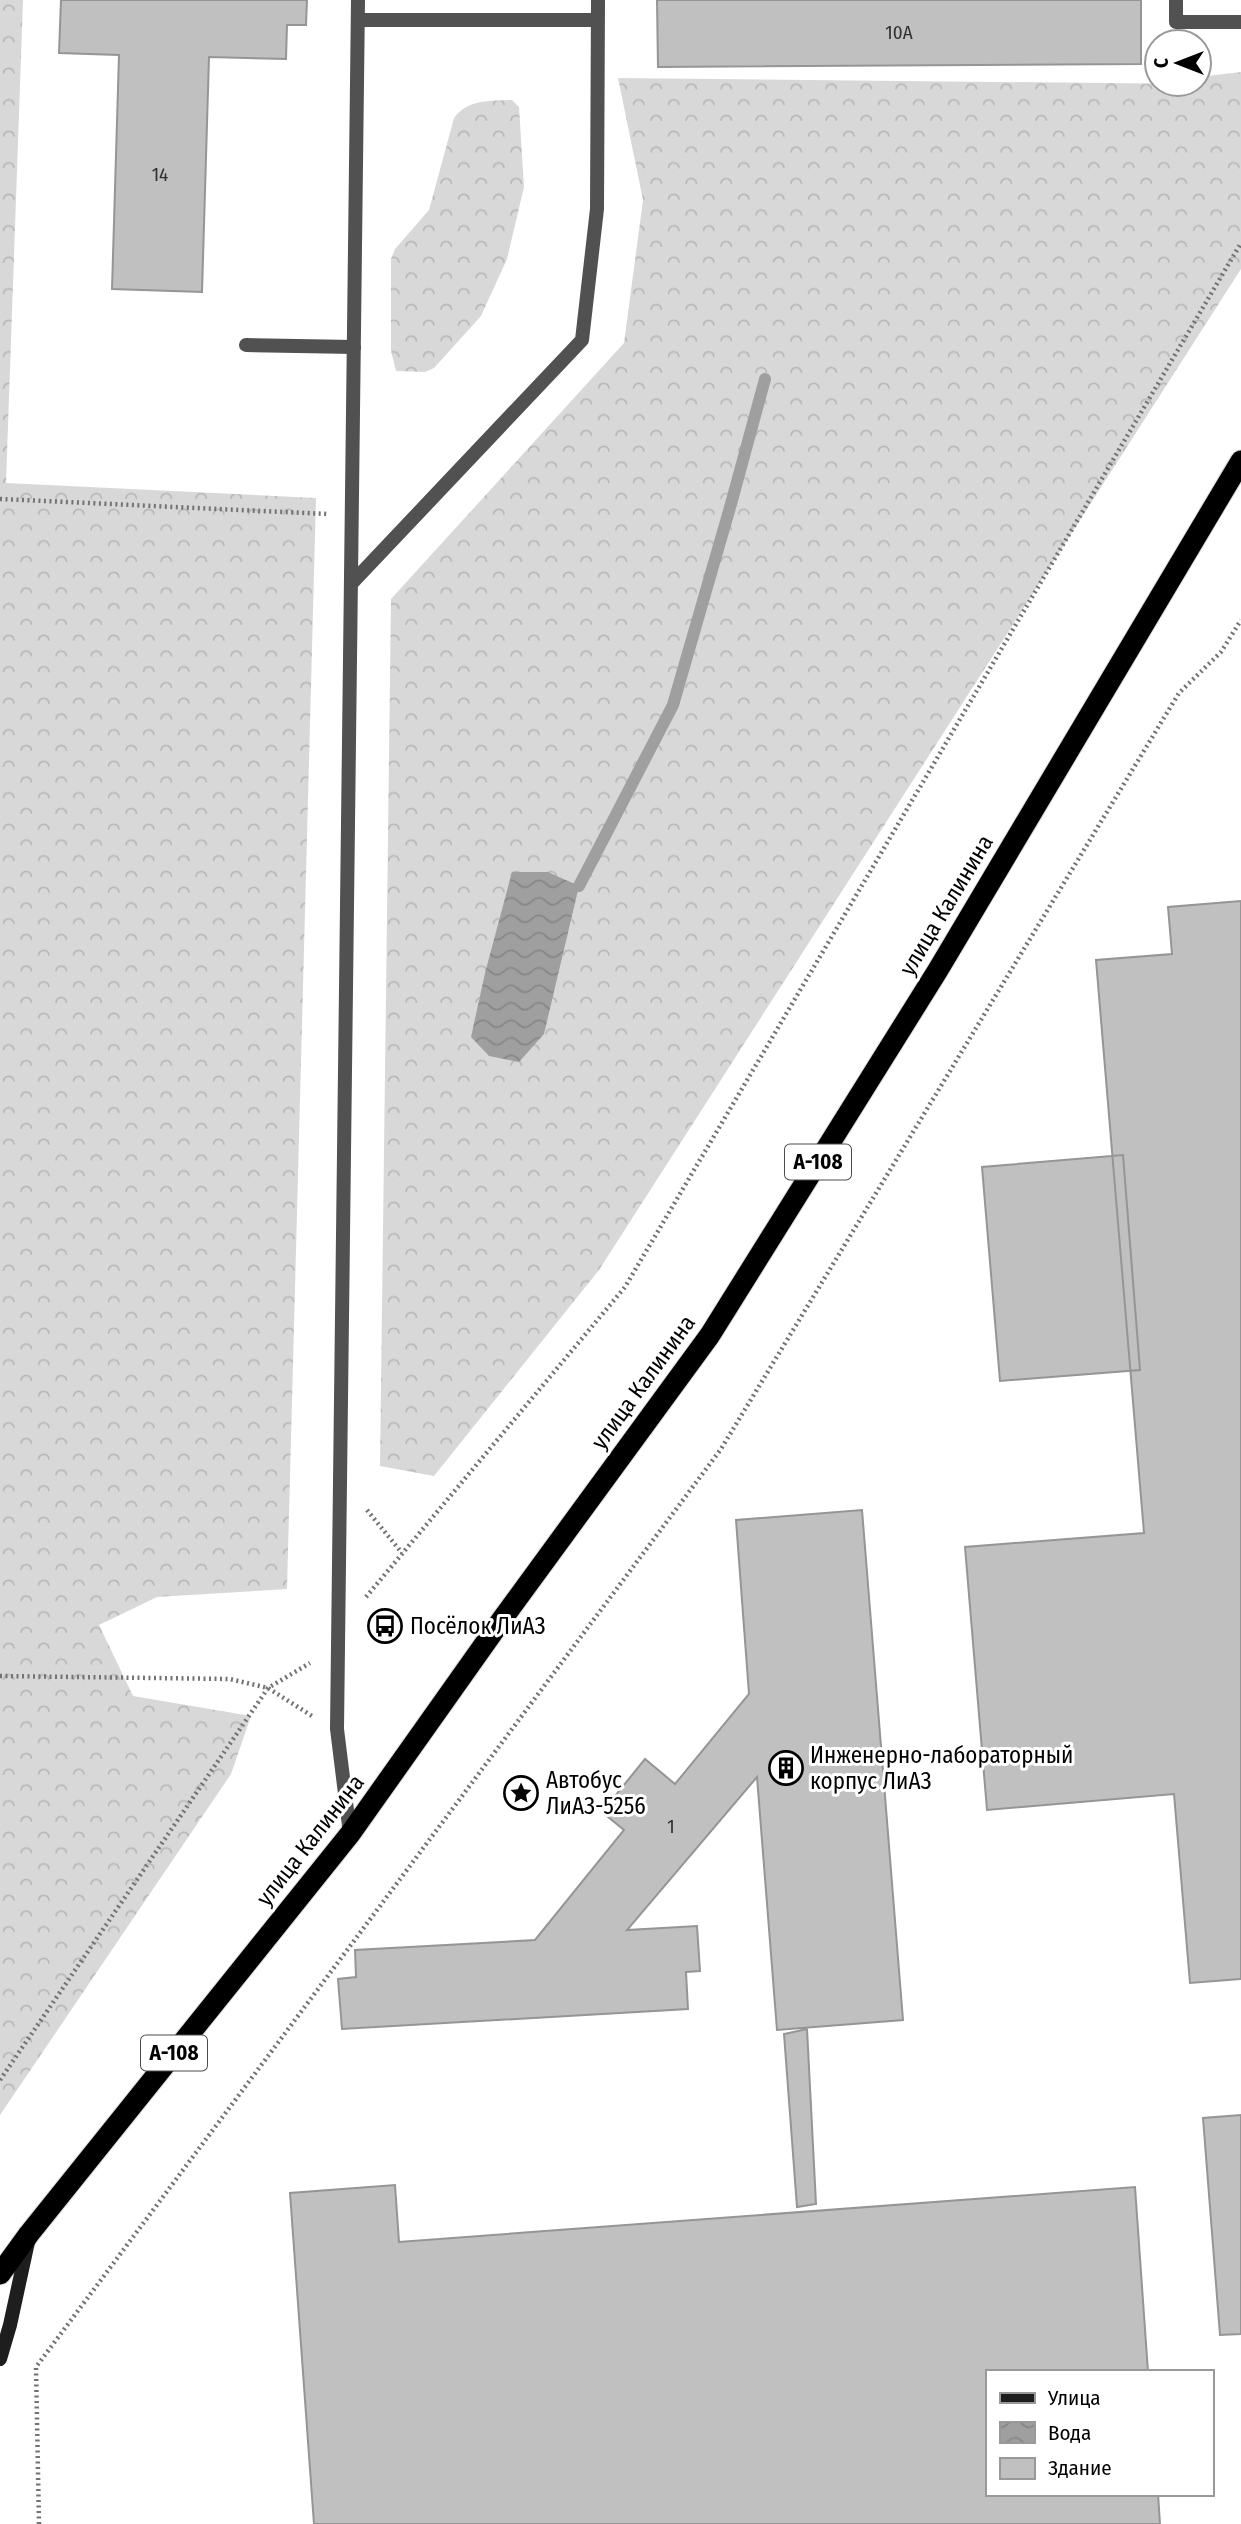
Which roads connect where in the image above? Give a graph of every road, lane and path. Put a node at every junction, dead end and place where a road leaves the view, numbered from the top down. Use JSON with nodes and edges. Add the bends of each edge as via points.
{"nodes":[{"id":1,"x":358,"y":0,"type":"edge"},
{"id":2,"x":598,"y":0,"type":"edge"},
{"id":3,"x":1176,"y":0,"type":"edge"},
{"id":4,"x":358,"y":20,"type":"junction"},
{"id":5,"x":598,"y":20,"type":"junction"},
{"id":6,"x":1241,"y":22,"type":"edge"},
{"id":7,"x":1241,"y":243,"type":"edge"},
{"id":8,"x":246,"y":345,"type":"dead end"},
{"id":9,"x":354,"y":347,"type":"junction"},
{"id":10,"x":1241,"y":461,"type":"edge"},
{"id":11,"x":0,"y":499,"type":"edge"},
{"id":12,"x":352,"y":514,"type":"junction"},
{"id":13,"x":351,"y":584,"type":"junction"},
{"id":14,"x":1241,"y":620,"type":"edge"},
{"id":15,"x":340,"y":1476,"type":"junction"},
{"id":16,"x":402,"y":1553,"type":"junction"},
{"id":17,"x":363,"y":1600,"type":"dead end"},
{"id":18,"x":338,"y":1647,"type":"junction"},
{"id":19,"x":0,"y":1675,"type":"edge"},
{"id":20,"x":268,"y":1688,"type":"junction"},
{"id":21,"x":337,"y":1729,"type":"junction"},
{"id":22,"x":350,"y":1834,"type":"junction"},
{"id":23,"x":0,"y":2080,"type":"edge"},
{"id":24,"x":29,"y":2234,"type":"junction"},
{"id":25,"x":0,"y":2274,"type":"edge"},
{"id":26,"x":0,"y":2359,"type":"edge"},
{"id":27,"x":39,"y":2524,"type":"edge"}],
"edges":[{"from":1,"to":4,"type":"street"},
{"from":2,"to":5,"type":"street"},
{"from":3,"to":6,"type":"street","via":[[1176,22]]},
{"from":4,"to":5,"type":"street"},
{"from":4,"to":9,"type":"street"},
{"from":5,"to":13,"type":"street","via":[[597,209],[582,340]]},
{"from":7,"to":16,"type":"path","via":[[625,1287]]},
{"from":8,"to":9,"type":"street"},
{"from":9,"to":12,"type":"street"},
{"from":10,"to":22,"type":"highway","name":"улица Калинина","number":"А-108","via":[[945,958],[710,1335]]},
{"from":11,"to":12,"type":"path"},
{"from":12,"to":13,"type":"street"},
{"from":13,"to":15,"type":"street"},
{"from":14,"to":27,"type":"path","via":[[1221,652],[1179,693],[721,1448],[36,2367]]},
{"from":15,"to":16,"type":"path"},
{"from":15,"to":18,"type":"street"},
{"from":16,"to":17,"type":"path"},
{"from":18,"to":20,"type":"path"},
{"from":18,"to":21,"type":"street"},
{"from":19,"to":20,"type":"path","via":[[230,1679]]},
{"from":20,"to":21,"type":"path"},
{"from":20,"to":23,"type":"path"},
{"from":21,"to":22,"type":"street"},
{"from":22,"to":24,"type":"highway","name":"улица Калинина","number":"А-108"},
{"from":24,"to":25,"type":"highway","name":"улица Калинина","number":"А-108"},
{"from":24,"to":26,"type":"main road"}]}
